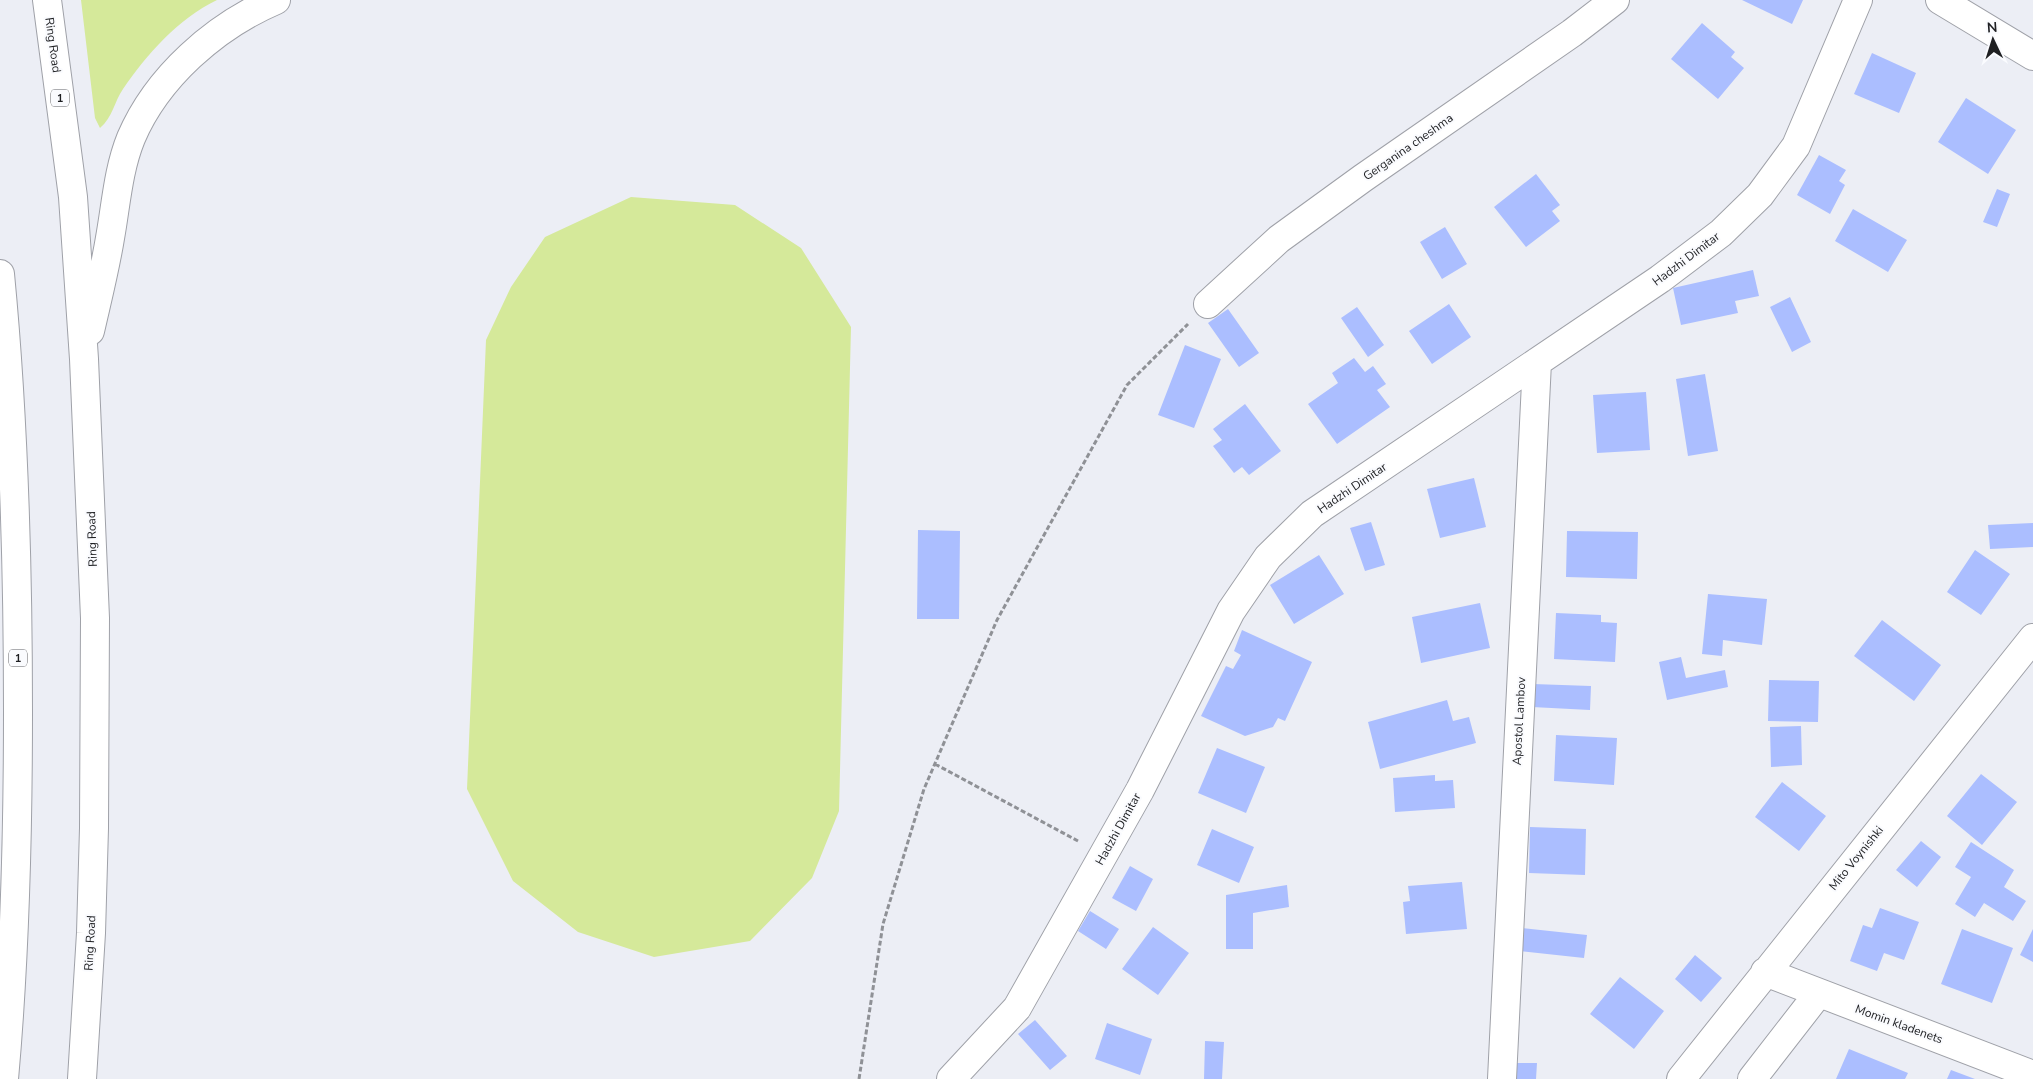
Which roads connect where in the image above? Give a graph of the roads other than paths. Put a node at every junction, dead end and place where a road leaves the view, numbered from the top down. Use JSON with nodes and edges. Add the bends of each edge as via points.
{"nodes":[{"id":1,"x":46,"y":0,"type":"edge"},
{"id":2,"x":276,"y":0,"type":"edge"},
{"id":3,"x":1615,"y":0,"type":"edge"},
{"id":4,"x":1858,"y":0,"type":"edge"},
{"id":5,"x":1940,"y":0,"type":"edge"},
{"id":6,"x":2033,"y":56,"type":"edge"},
{"id":7,"x":0,"y":274,"type":"edge"},
{"id":8,"x":1208,"y":304,"type":"road end"},
{"id":9,"x":84,"y":359,"type":"junction"},
{"id":10,"x":1536,"y":362,"type":"junction"},
{"id":11,"x":2033,"y":638,"type":"edge"},
{"id":12,"x":1765,"y":972,"type":"junction"},
{"id":13,"x":1818,"y":994,"type":"junction"},
{"id":14,"x":2033,"y":1075,"type":"edge"},
{"id":15,"x":4,"y":1079,"type":"edge"},
{"id":16,"x":82,"y":1079,"type":"edge"},
{"id":17,"x":951,"y":1079,"type":"edge"},
{"id":18,"x":1502,"y":1079,"type":"edge"},
{"id":19,"x":1681,"y":1079,"type":"edge"},
{"id":20,"x":1752,"y":1079,"type":"edge"}],
"edges":[{"from":1,"to":9,"type":"main road","name":"Ring Road","number":"1","via":[[73,197]]},
{"from":2,"to":9,"type":"main road","via":[[213,36],[170,76],[148,107],[131,139],[118,187]]},
{"from":3,"to":8,"type":"main road","name":"Gerganina cheshma","via":[[1287,234]]},
{"from":4,"to":10,"type":"main road","name":"Hadzhi Dimitar","via":[[1796,146],[1760,195],[1721,233],[1660,279]]},
{"from":5,"to":6,"type":"main road"},
{"from":7,"to":15,"type":"main road","number":"1","via":[[18,617],[18,826]]},
{"from":9,"to":16,"type":"main road","name":"Ring Road","number":"1","via":[[95,618],[94,828]]},
{"from":10,"to":17,"type":"main road","name":"Hadzhi Dimitar","via":[[1312,514],[1268,557],[1231,610],[1140,790],[1017,1008]]},
{"from":10,"to":18,"type":"main road","name":"Apostol Lambov"},
{"from":11,"to":12,"type":"main road","name":"Mito Voynishki"},
{"from":12,"to":13,"type":"main road","name":"Momin kladenets"},
{"from":12,"to":19,"type":"main road","name":"Mito Voynishki"},
{"from":13,"to":14,"type":"main road","name":"Momin kladenets"},
{"from":13,"to":20,"type":"main road"}]}
